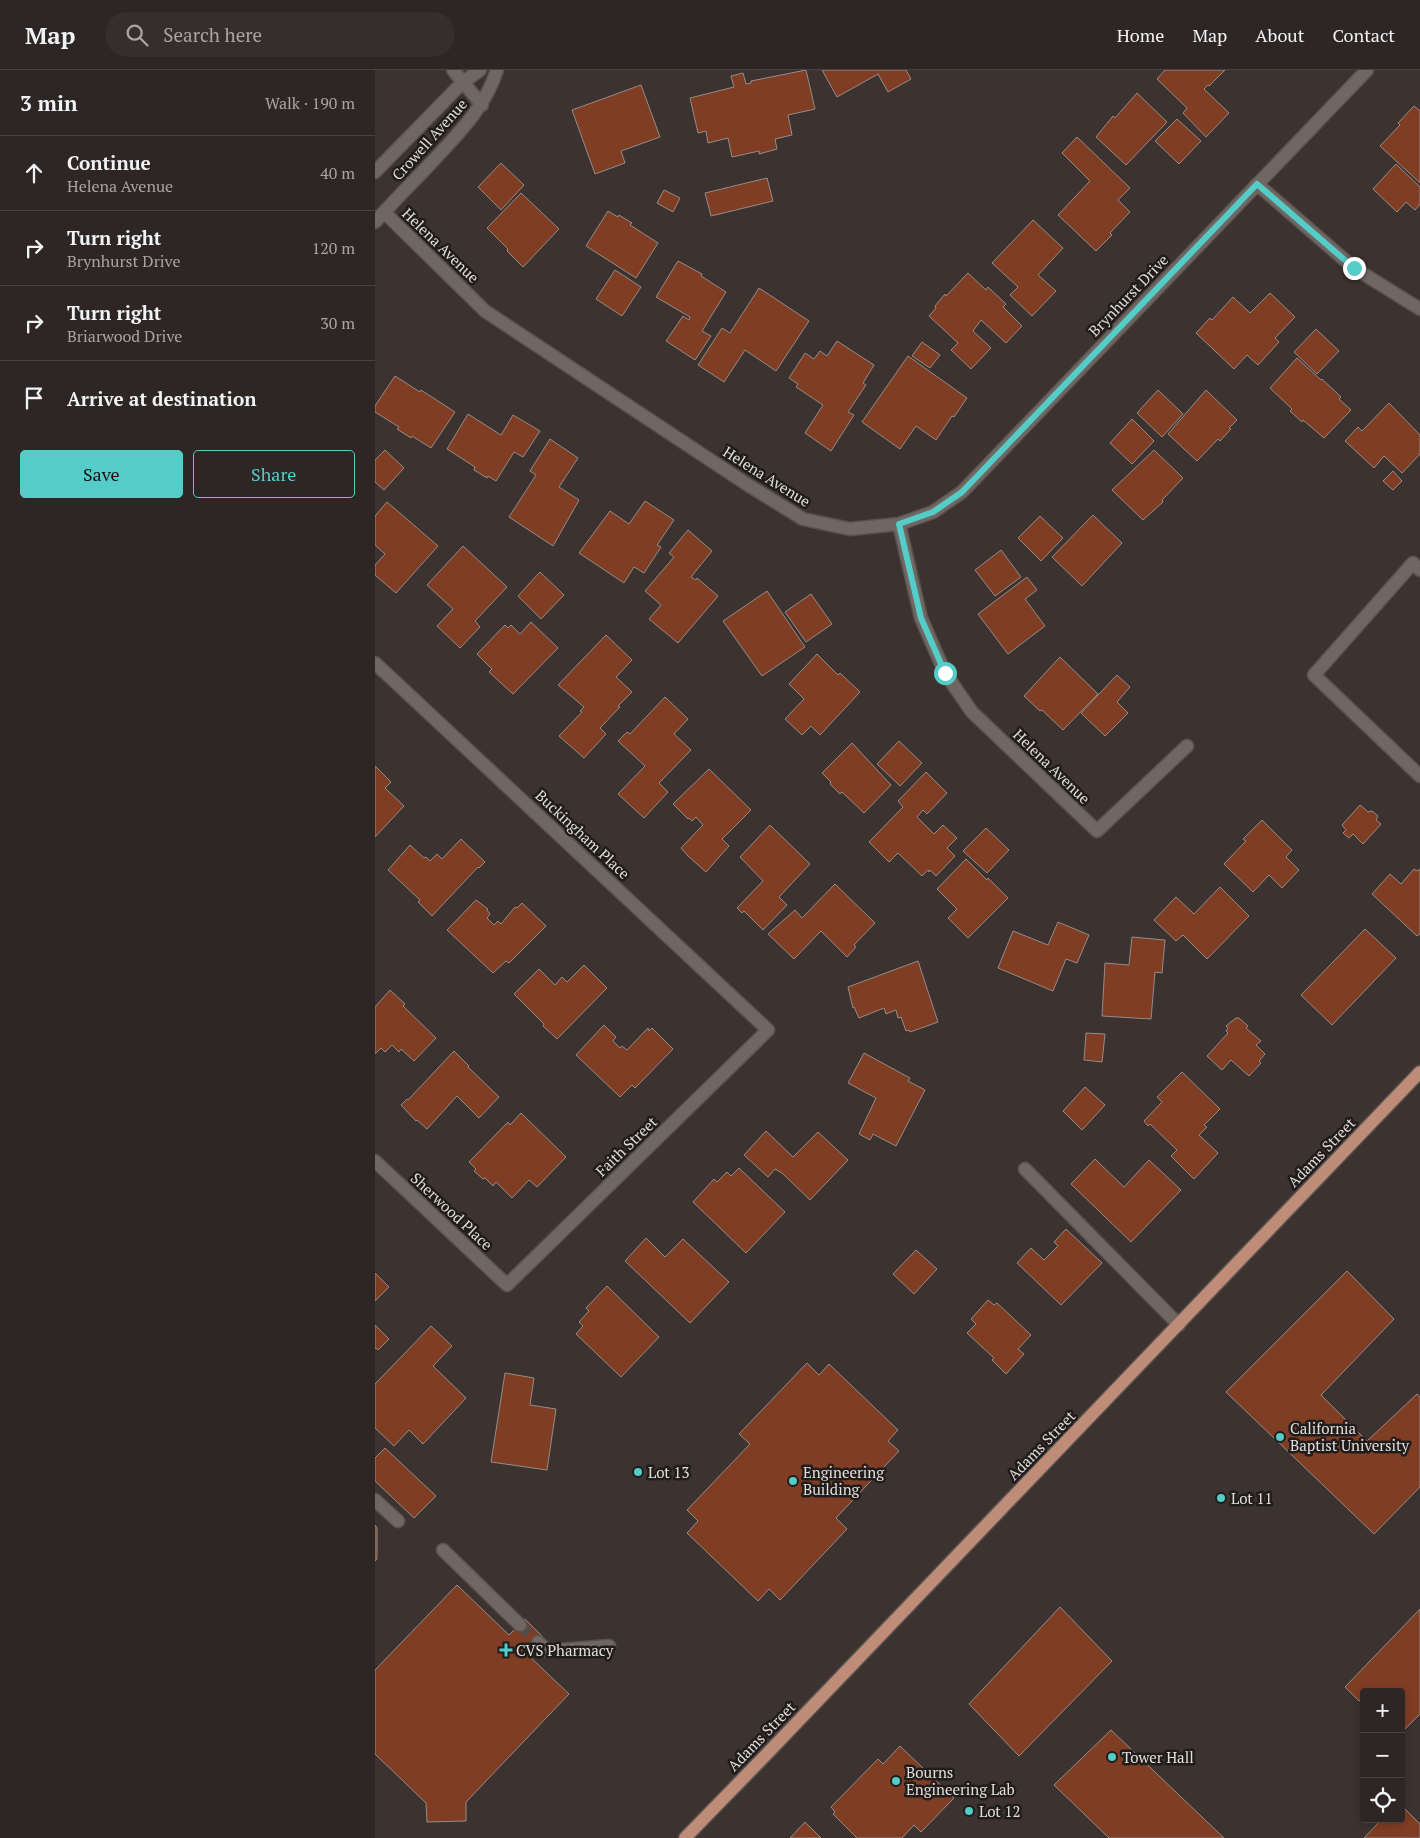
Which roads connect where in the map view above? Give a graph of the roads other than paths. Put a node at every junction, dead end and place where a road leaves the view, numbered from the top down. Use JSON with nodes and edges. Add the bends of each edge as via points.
{"nodes":[{"id":1,"x":453,"y":70,"type":"edge"},
{"id":2,"x":480,"y":70,"type":"edge"},
{"id":3,"x":497,"y":70,"type":"edge"},
{"id":4,"x":1367,"y":70,"type":"edge"},
{"id":5,"x":463,"y":82,"type":"junction"},
{"id":6,"x":482,"y":105,"type":"junction"},
{"id":7,"x":375,"y":172,"type":"edge"},
{"id":8,"x":1257,"y":184,"type":"junction"},
{"id":9,"x":384,"y":212,"type":"junction"},
{"id":10,"x":375,"y":222,"type":"edge"},
{"id":11,"x":1420,"y":309,"type":"edge"},
{"id":12,"x":899,"y":524,"type":"junction"},
{"id":13,"x":1420,"y":570,"type":"edge"},
{"id":14,"x":375,"y":663,"type":"edge"},
{"id":15,"x":1187,"y":746,"type":"dead end"},
{"id":16,"x":1420,"y":776,"type":"edge"},
{"id":17,"x":768,"y":1030,"type":"joint"},
{"id":18,"x":1420,"y":1072,"type":"edge"},
{"id":19,"x":375,"y":1161,"type":"edge"},
{"id":20,"x":1025,"y":1169,"type":"dead end"},
{"id":21,"x":507,"y":1285,"type":"joint"},
{"id":22,"x":1179,"y":1325,"type":"junction"},
{"id":23,"x":375,"y":1500,"type":"edge"},
{"id":24,"x":398,"y":1522,"type":"dead end"},
{"id":25,"x":443,"y":1550,"type":"dead end"},
{"id":26,"x":520,"y":1625,"type":"tunnel mouth"},
{"id":27,"x":537,"y":1642,"type":"tunnel mouth"},
{"id":28,"x":609,"y":1646,"type":"dead end"},
{"id":29,"x":685,"y":1838,"type":"edge"}],
"edges":[{"from":1,"to":5,"type":"street"},
{"from":2,"to":5,"type":"street","name":"Crowell Avenue"},
{"from":3,"to":6,"type":"street","name":"Crowell Avenue"},
{"from":4,"to":8,"type":"street","name":"Brynhurst Drive"},
{"from":5,"to":6,"type":"street"},
{"from":5,"to":7,"type":"street","name":"Crowell Avenue"},
{"from":6,"to":9,"type":"street","name":"Crowell Avenue"},
{"from":8,"to":11,"type":"street","via":[[1354,268]]},
{"from":8,"to":12,"type":"street","name":"Brynhurst Drive","via":[[962,492],[933,512]]},
{"from":9,"to":10,"type":"street","name":"Crowell Avenue"},
{"from":9,"to":12,"type":"street","name":"Helena Avenue","via":[[485,311],[748,486],[803,519],[850,529]]},
{"from":12,"to":15,"type":"street","name":"Helena Avenue","via":[[921,618],[945,673],[972,712],[1097,831]]},
{"from":13,"to":16,"type":"street","via":[[1413,563],[1314,675]]},
{"from":14,"to":17,"type":"street","name":"Buckingham Place"},
{"from":17,"to":21,"type":"street","name":"Faith Street"},
{"from":18,"to":22,"type":"main road","name":"Adams Street"},
{"from":19,"to":21,"type":"street","name":"Sherwood Place"},
{"from":20,"to":22,"type":"street"},
{"from":22,"to":29,"type":"main road","name":"Adams Street"},
{"from":23,"to":24,"type":"street"},
{"from":25,"to":26,"type":"street"},
{"from":27,"to":28,"type":"street","via":[[549,1651]]}]}
